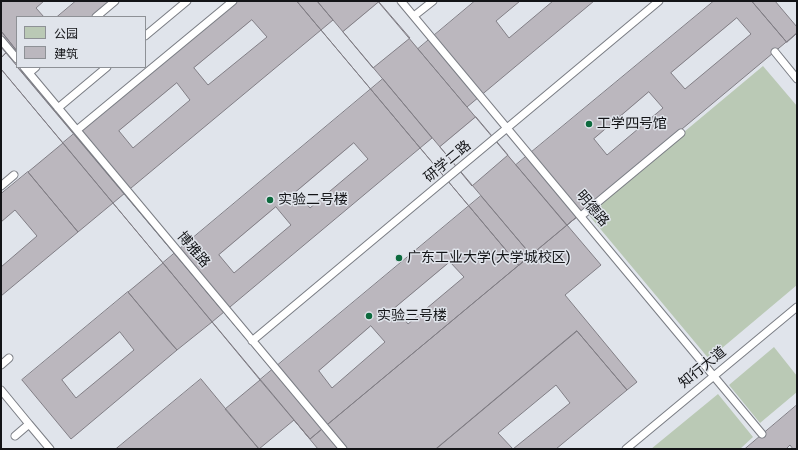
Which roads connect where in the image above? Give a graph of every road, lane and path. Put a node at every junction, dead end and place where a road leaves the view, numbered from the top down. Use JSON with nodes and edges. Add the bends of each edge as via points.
{"nodes":[{"id":1,"x":115,"y":1,"type":"edge"},
{"id":2,"x":187,"y":1,"type":"edge"},
{"id":3,"x":233,"y":1,"type":"edge"},
{"id":4,"x":401,"y":1,"type":"edge"},
{"id":5,"x":433,"y":1,"type":"edge"},
{"id":6,"x":659,"y":1,"type":"edge"},
{"id":7,"x":97,"y":16,"type":"edge"},
{"id":8,"x":414,"y":16,"type":"junction"},
{"id":9,"x":146,"y":35,"type":"edge"},
{"id":10,"x":1,"y":40,"type":"edge"},
{"id":11,"x":774,"y":52,"type":"dead end"},
{"id":12,"x":16,"y":58,"type":"edge"},
{"id":13,"x":106,"y":68,"type":"edge"},
{"id":14,"x":26,"y":70,"type":"edge"},
{"id":15,"x":797,"y":79,"type":"edge"},
{"id":16,"x":58,"y":108,"type":"junction"},
{"id":17,"x":508,"y":128,"type":"junction"},
{"id":18,"x":77,"y":130,"type":"junction"},
{"id":19,"x":681,"y":133,"type":"dead end"},
{"id":20,"x":14,"y":175,"type":"dead end"},
{"id":21,"x":1,"y":186,"type":"edge"},
{"id":22,"x":581,"y":216,"type":"junction"},
{"id":23,"x":797,"y":307,"type":"edge"},
{"id":24,"x":252,"y":341,"type":"junction"},
{"id":25,"x":9,"y":358,"type":"dead end"},
{"id":26,"x":1,"y":365,"type":"edge"},
{"id":27,"x":714,"y":376,"type":"junction"},
{"id":28,"x":1,"y":390,"type":"edge"},
{"id":29,"x":29,"y":424,"type":"junction"},
{"id":30,"x":762,"y":434,"type":"dead end"},
{"id":31,"x":15,"y":436,"type":"dead end"},
{"id":32,"x":50,"y":449,"type":"edge"},
{"id":33,"x":343,"y":449,"type":"edge"},
{"id":34,"x":626,"y":449,"type":"edge"}],
"edges":[{"from":1,"to":7,"type":"lane"},
{"from":2,"to":9,"type":"lane"},
{"from":3,"to":18,"type":"lane"},
{"from":4,"to":8,"type":"lane","name":"明德路"},
{"from":5,"to":8,"type":"lane"},
{"from":6,"to":17,"type":"lane","name":"研学二路"},
{"from":8,"to":17,"type":"lane","name":"明德路"},
{"from":10,"to":12,"type":"lane"},
{"from":11,"to":15,"type":"lane"},
{"from":13,"to":16,"type":"lane"},
{"from":14,"to":16,"type":"lane","name":"博雅路"},
{"from":16,"to":18,"type":"lane","name":"博雅路"},
{"from":17,"to":22,"type":"lane","name":"明德路"},
{"from":17,"to":24,"type":"lane","name":"研学二路"},
{"from":18,"to":24,"type":"lane","name":"博雅路"},
{"from":19,"to":22,"type":"lane"},
{"from":20,"to":21,"type":"lane"},
{"from":22,"to":27,"type":"lane","name":"明德路"},
{"from":23,"to":27,"type":"lane","name":"知行大道"},
{"from":24,"to":33,"type":"lane","name":"博雅路"},
{"from":25,"to":26,"type":"lane"},
{"from":27,"to":30,"type":"lane","name":"明德路"},
{"from":27,"to":34,"type":"lane","name":"知行大道"},
{"from":28,"to":29,"type":"lane"},
{"from":29,"to":31,"type":"lane"},
{"from":29,"to":32,"type":"lane"}]}
